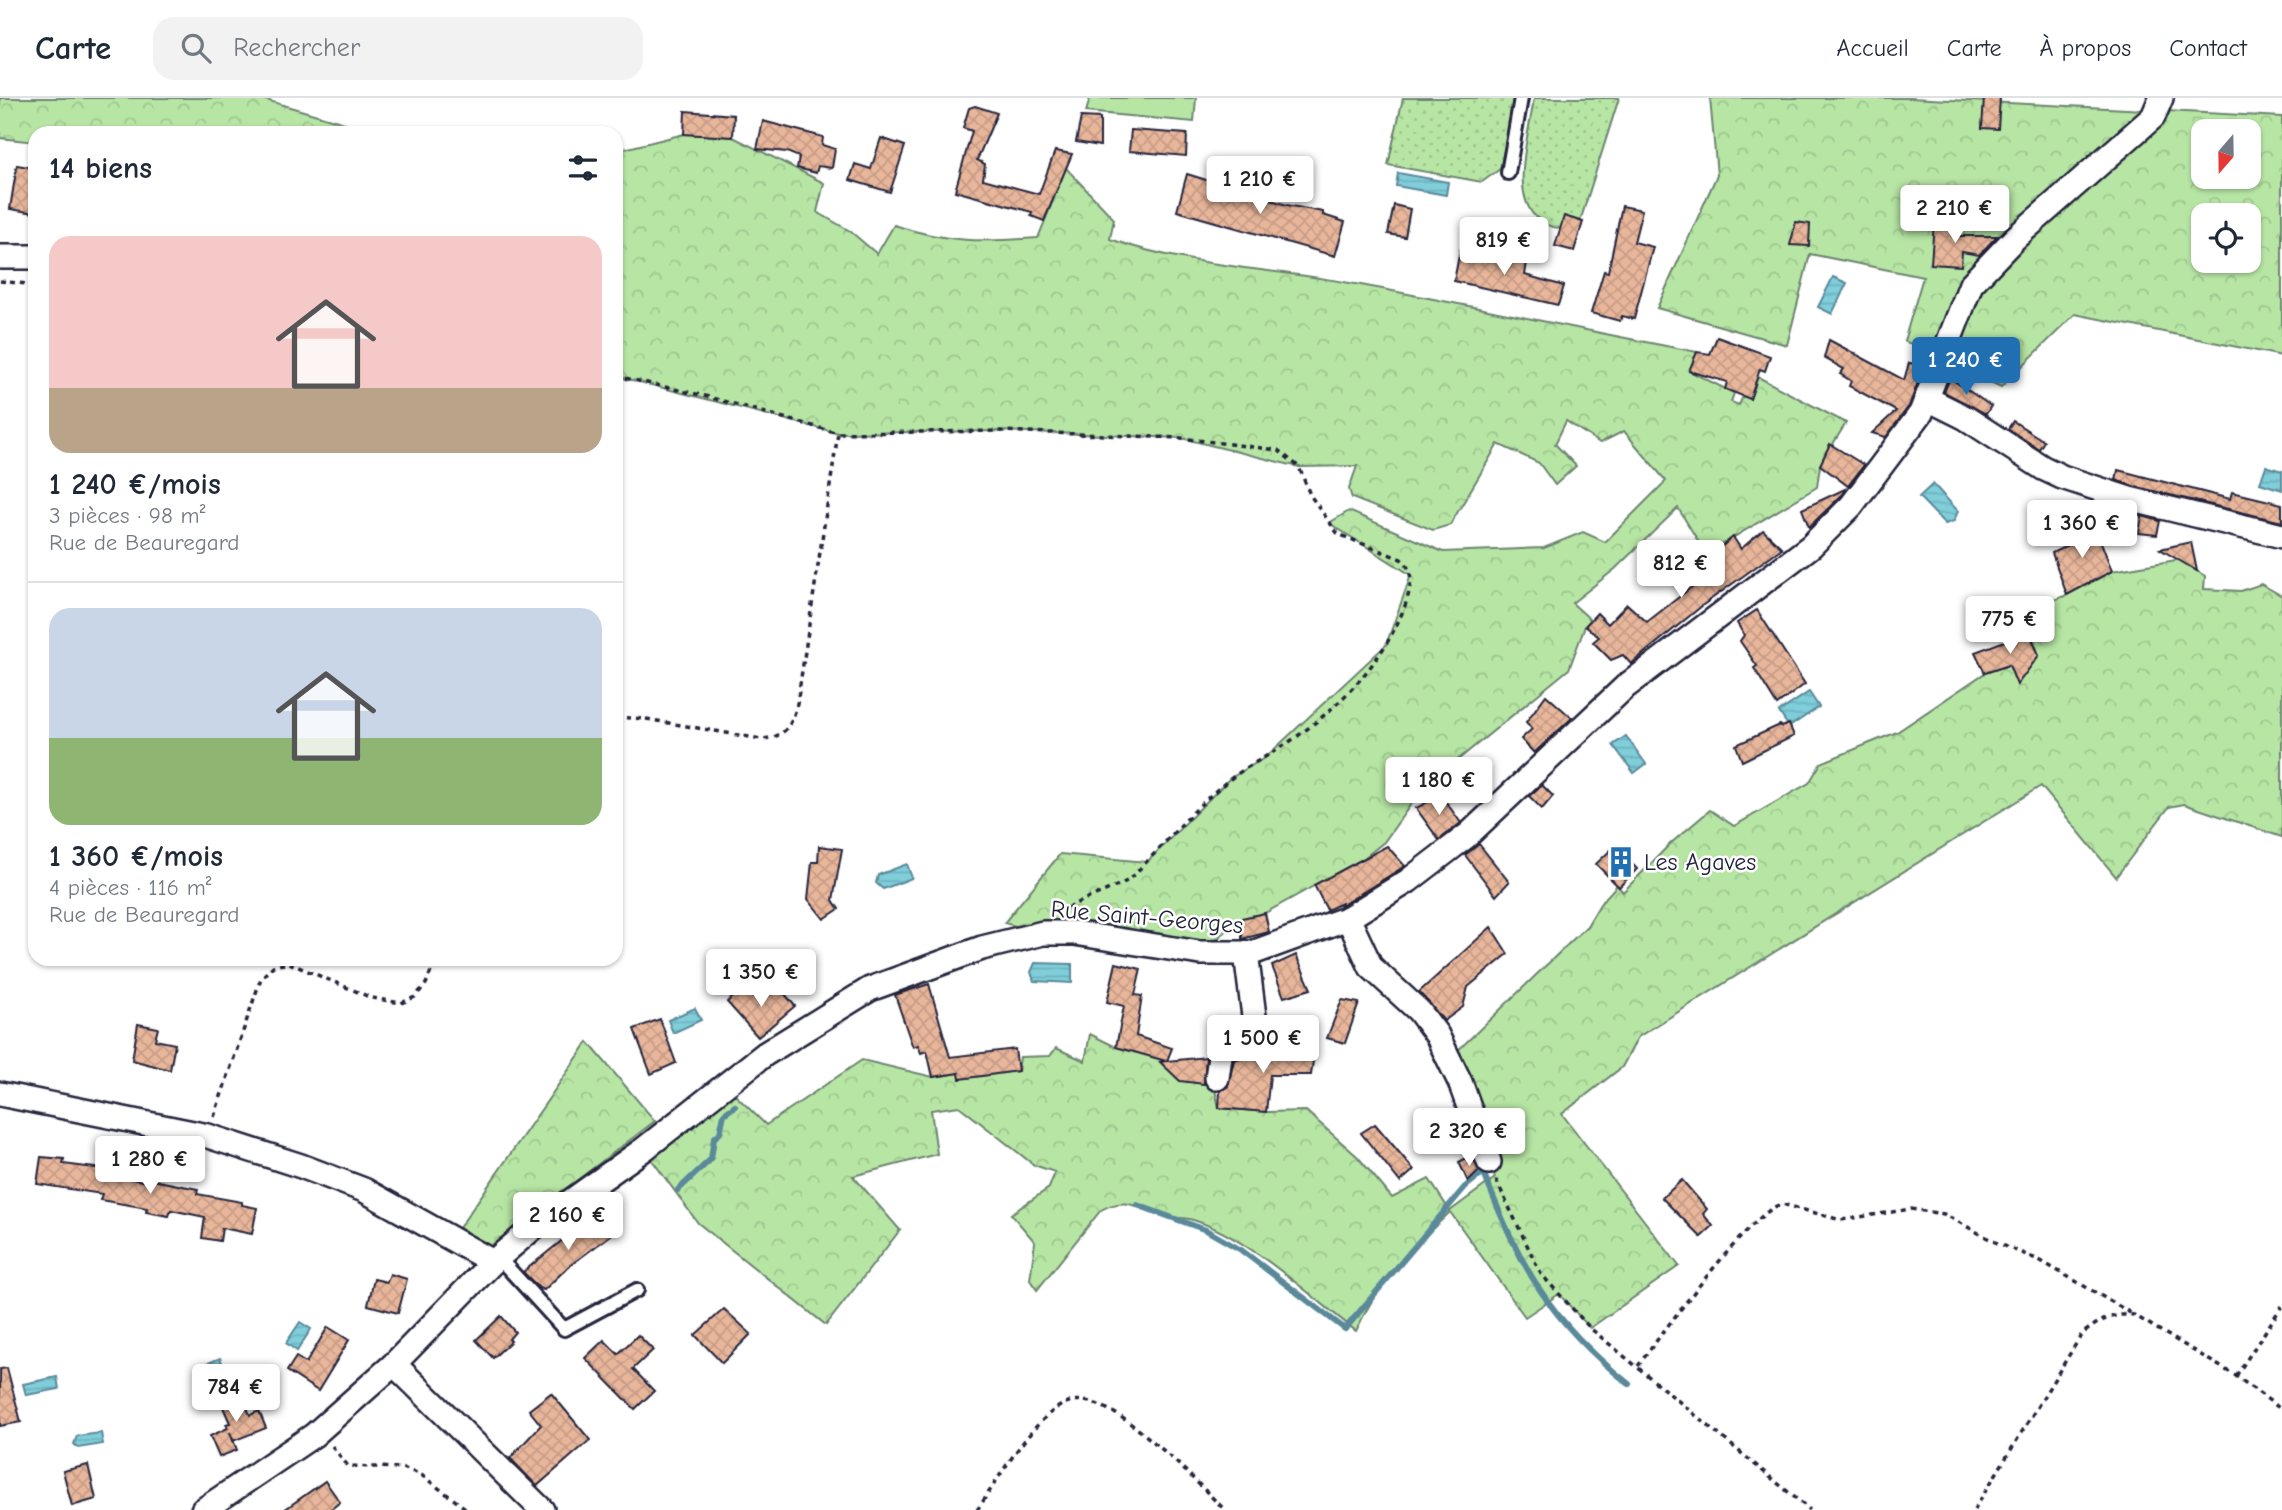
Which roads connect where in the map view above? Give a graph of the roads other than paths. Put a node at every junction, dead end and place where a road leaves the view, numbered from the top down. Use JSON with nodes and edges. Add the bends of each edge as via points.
{"nodes":[{"id":1,"x":1521,"y":98,"type":"edge"},
{"id":2,"x":2161,"y":98,"type":"edge"},
{"id":3,"x":1508,"y":173,"type":"dead end"},
{"id":4,"x":0,"y":257,"type":"edge"},
{"id":5,"x":28,"y":257,"type":"edge"},
{"id":6,"x":1928,"y":399,"type":"junction"},
{"id":7,"x":2282,"y":536,"type":"edge"},
{"id":8,"x":1348,"y":918,"type":"junction"},
{"id":9,"x":1247,"y":953,"type":"junction"},
{"id":10,"x":1217,"y":1078,"type":"dead end"},
{"id":11,"x":0,"y":1094,"type":"edge"},
{"id":12,"x":1489,"y":1162,"type":"road end"},
{"id":13,"x":495,"y":1259,"type":"junction"},
{"id":14,"x":637,"y":1290,"type":"dead end"},
{"id":15,"x":394,"y":1364,"type":"junction"},
{"id":16,"x":203,"y":1510,"type":"edge"},
{"id":17,"x":542,"y":1510,"type":"edge"}],
"edges":[{"from":1,"to":3,"type":"lane"},
{"from":2,"to":6,"type":"street","name":"Rue Saint-Georges","via":[[2153,117],[1978,276],[1963,301]]},
{"from":4,"to":5,"type":"street"},
{"from":6,"to":7,"type":"street","via":[[2062,477],[2129,499]]},
{"from":6,"to":8,"type":"street","name":"Rue Saint-Georges","via":[[1865,489],[1811,546],[1625,687],[1468,835],[1408,881]]},
{"from":8,"to":9,"type":"street","name":"Rue Saint-Georges"},
{"from":8,"to":12,"type":"street","via":[[1371,967],[1419,1011],[1437,1035]]},
{"from":9,"to":10,"type":"street","via":[[1256,1032],[1246,1041],[1221,1049]]},
{"from":9,"to":13,"type":"street","name":"Rue Saint-Georges","via":[[1200,953],[1058,932],[1002,941],[920,968],[858,996],[765,1054]]},
{"from":11,"to":13,"type":"street","via":[[208,1136],[338,1179]]},
{"from":13,"to":14,"type":"lane","via":[[564,1329]]},
{"from":13,"to":15,"type":"street","name":"Rue Saint-Georges"},
{"from":15,"to":16,"type":"street","name":"Rue Saint-Georges","via":[[320,1430]]},
{"from":15,"to":17,"type":"street"}]}
